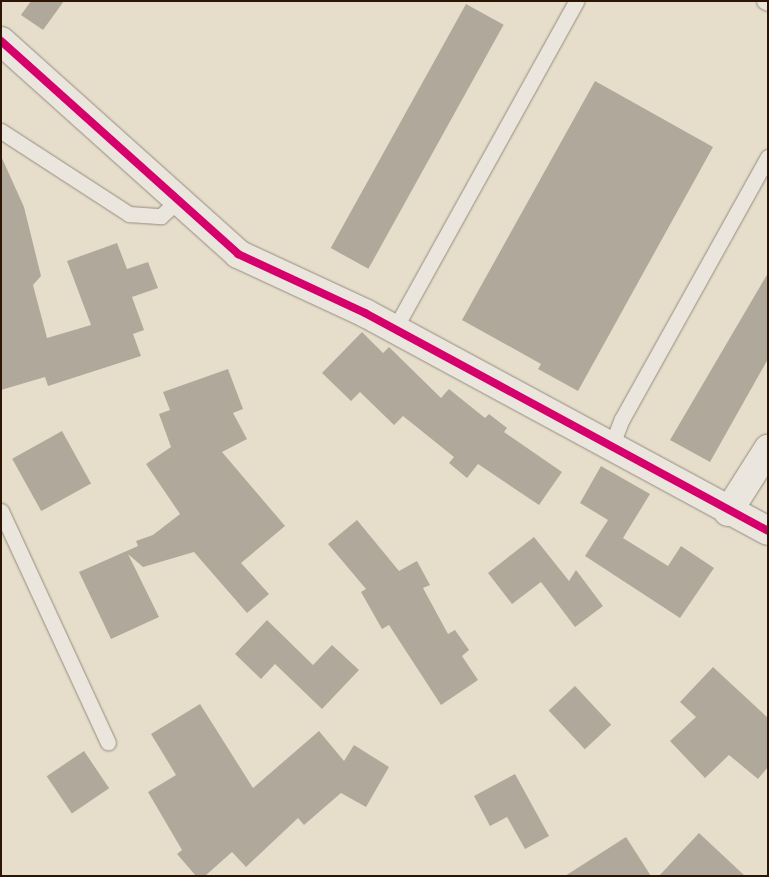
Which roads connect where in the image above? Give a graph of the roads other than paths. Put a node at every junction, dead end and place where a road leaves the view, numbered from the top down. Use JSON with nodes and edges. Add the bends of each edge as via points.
{"nodes":[{"id":1,"x":576,"y":1,"type":"edge"},
{"id":2,"x":764,"y":1,"type":"edge"},
{"id":3,"x":768,"y":4,"type":"edge"},
{"id":4,"x":1,"y":42,"type":"edge"},
{"id":5,"x":1,"y":131,"type":"edge"},
{"id":6,"x":768,"y":157,"type":"edge"},
{"id":7,"x":179,"y":200,"type":"junction"},
{"id":8,"x":394,"y":330,"type":"junction"},
{"id":9,"x":610,"y":447,"type":"junction"},
{"id":10,"x":768,"y":448,"type":"edge"},
{"id":11,"x":1,"y":511,"type":"edge"},
{"id":12,"x":728,"y":512,"type":"junction"},
{"id":13,"x":768,"y":531,"type":"edge"},
{"id":14,"x":108,"y":743,"type":"dead end"}],
"edges":[{"from":1,"to":8,"type":"lane"},
{"from":2,"to":3,"type":"lane"},
{"from":4,"to":7,"type":"street"},
{"from":5,"to":7,"type":"lane","via":[[129,214],[162,216]]},
{"from":6,"to":9,"type":"lane","via":[[622,419]]},
{"from":7,"to":8,"type":"street","via":[[238,254]]},
{"from":8,"to":9,"type":"street"},
{"from":9,"to":12,"type":"street"},
{"from":10,"to":12,"type":"street"},
{"from":11,"to":14,"type":"lane"},
{"from":12,"to":13,"type":"street"}]}
